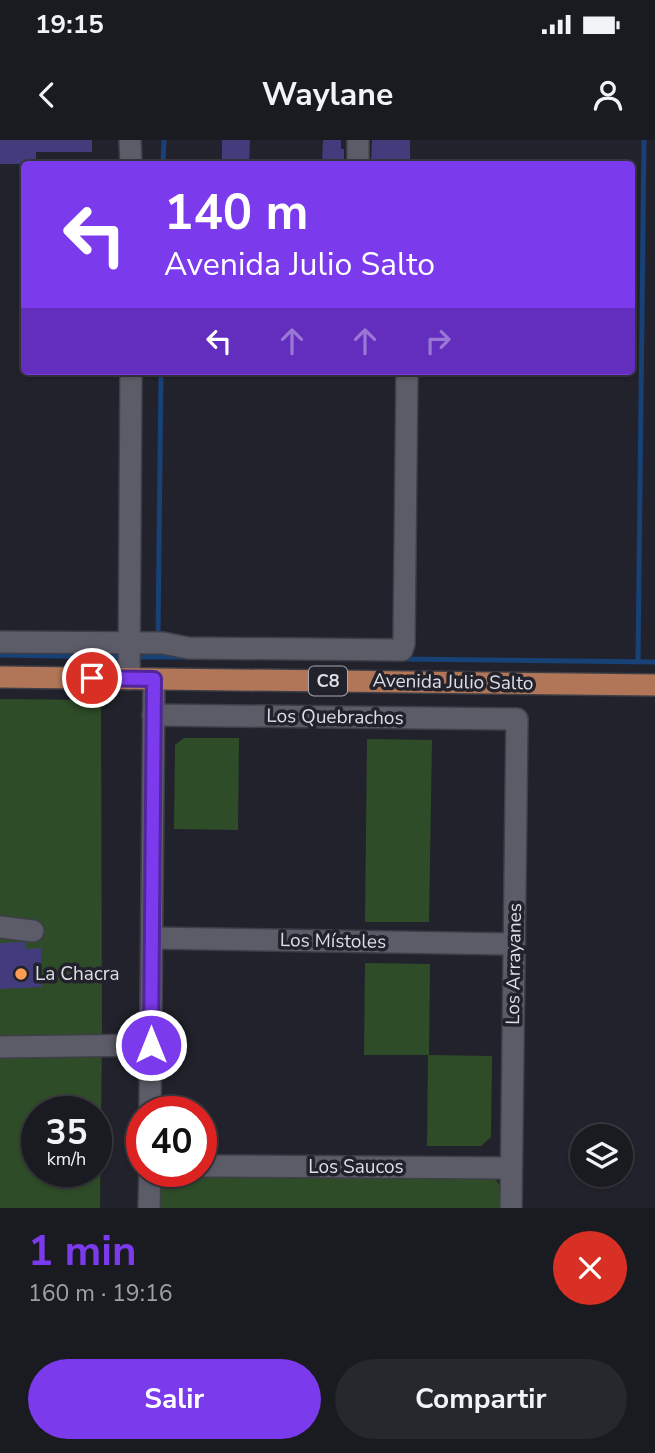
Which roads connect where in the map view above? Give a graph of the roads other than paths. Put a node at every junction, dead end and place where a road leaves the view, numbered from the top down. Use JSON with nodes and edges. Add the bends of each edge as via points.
{"nodes":[{"id":1,"x":130,"y":140,"type":"edge"},
{"id":2,"x":358,"y":140,"type":"edge"},
{"id":3,"x":131,"y":161,"type":"edge"},
{"id":4,"x":358,"y":161,"type":"edge"},
{"id":5,"x":131,"y":375,"type":"edge"},
{"id":6,"x":407,"y":375,"type":"edge"},
{"id":7,"x":0,"y":642,"type":"edge"},
{"id":8,"x":129,"y":643,"type":"junction"},
{"id":9,"x":0,"y":677,"type":"edge"},
{"id":10,"x":129,"y":679,"type":"junction"},
{"id":11,"x":154,"y":679,"type":"junction"},
{"id":12,"x":655,"y":685,"type":"edge"},
{"id":13,"x":153,"y":715,"type":"junction"},
{"id":14,"x":517,"y":719,"type":"joint"},
{"id":15,"x":0,"y":927,"type":"edge"},
{"id":16,"x":33,"y":931,"type":"dead end"},
{"id":17,"x":152,"y":938,"type":"junction"},
{"id":18,"x":514,"y":944,"type":"junction"},
{"id":19,"x":151,"y":1045,"type":"junction"},
{"id":20,"x":0,"y":1047,"type":"edge"},
{"id":21,"x":150,"y":1096,"type":"edge"},
{"id":22,"x":217,"y":1166,"type":"edge"},
{"id":23,"x":511,"y":1168,"type":"junction"},
{"id":24,"x":150,"y":1187,"type":"edge"},
{"id":25,"x":149,"y":1208,"type":"edge"},
{"id":26,"x":511,"y":1208,"type":"edge"}],
"edges":[{"from":1,"to":3,"type":"street"},
{"from":2,"to":4,"type":"street"},
{"from":5,"to":8,"type":"street"},
{"from":6,"to":8,"type":"street","via":[[402,650]]},
{"from":7,"to":8,"type":"street"},
{"from":8,"to":10,"type":"street"},
{"from":9,"to":10,"type":"main road","name":"Avenida Julio Salto","number":"C8"},
{"from":10,"to":11,"type":"main road","name":"Avenida Julio Salto","number":"C8"},
{"from":11,"to":12,"type":"main road","name":"Avenida Julio Salto","number":"C8"},
{"from":11,"to":13,"type":"street"},
{"from":13,"to":14,"type":"street","name":"Los Quebrachos"},
{"from":13,"to":17,"type":"street"},
{"from":14,"to":18,"type":"street","name":"Los Arrayanes"},
{"from":15,"to":16,"type":"street"},
{"from":17,"to":18,"type":"street","name":"Los Místoles"},
{"from":17,"to":19,"type":"street"},
{"from":18,"to":23,"type":"street","name":"Los Arrayanes"},
{"from":19,"to":20,"type":"street"},
{"from":19,"to":21,"type":"street"},
{"from":22,"to":23,"type":"street","name":"Los Saucos"},
{"from":23,"to":26,"type":"street","name":"Los Arrayanes"},
{"from":24,"to":25,"type":"street"}]}
